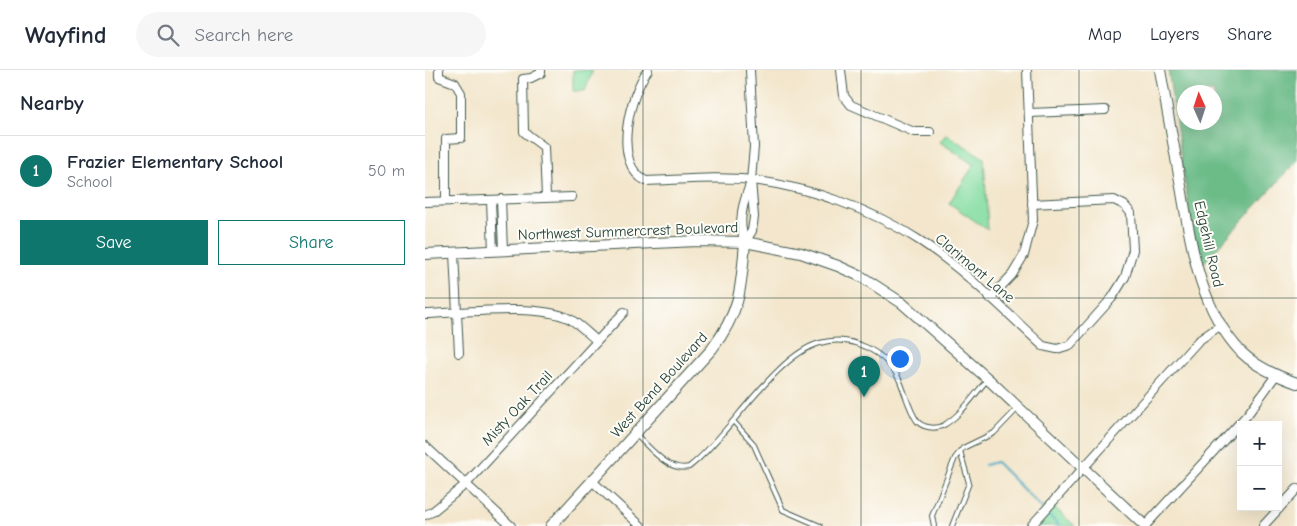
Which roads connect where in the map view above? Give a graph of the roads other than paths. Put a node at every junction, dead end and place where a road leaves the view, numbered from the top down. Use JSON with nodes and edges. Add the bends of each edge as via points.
{"nodes":[{"id":1,"x":439,"y":70,"type":"edge"},
{"id":2,"x":541,"y":70,"type":"edge"},
{"id":3,"x":648,"y":70,"type":"edge"},
{"id":4,"x":750,"y":70,"type":"edge"},
{"id":5,"x":841,"y":70,"type":"edge"},
{"id":6,"x":1027,"y":70,"type":"edge"},
{"id":7,"x":1160,"y":70,"type":"edge"},
{"id":8,"x":1105,"y":110,"type":"dead end"},
{"id":9,"x":1029,"y":113,"type":"junction"},
{"id":10,"x":930,"y":132,"type":"dead end"},
{"id":11,"x":751,"y":180,"type":"junction"},
{"id":12,"x":572,"y":197,"type":"dead end"},
{"id":13,"x":546,"y":198,"type":"junction"},
{"id":14,"x":501,"y":199,"type":"junction"},
{"id":15,"x":491,"y":200,"type":"junction"},
{"id":16,"x":446,"y":201,"type":"junction"},
{"id":17,"x":425,"y":202,"type":"edge"},
{"id":18,"x":1033,"y":204,"type":"junction"},
{"id":19,"x":745,"y":242,"type":"junction"},
{"id":20,"x":498,"y":251,"type":"junction"},
{"id":21,"x":454,"y":253,"type":"junction"},
{"id":22,"x":425,"y":254,"type":"edge"},
{"id":23,"x":990,"y":298,"type":"junction"},
{"id":24,"x":624,"y":312,"type":"dead end"},
{"id":25,"x":457,"y":313,"type":"junction"},
{"id":26,"x":425,"y":314,"type":"edge"},
{"id":27,"x":1221,"y":325,"type":"junction"},
{"id":28,"x":597,"y":341,"type":"junction"},
{"id":29,"x":459,"y":353,"type":"dead end"},
{"id":30,"x":1276,"y":375,"type":"junction"},
{"id":31,"x":988,"y":379,"type":"junction"},
{"id":32,"x":1297,"y":383,"type":"edge"},
{"id":33,"x":1019,"y":408,"type":"junction"},
{"id":34,"x":733,"y":421,"type":"junction"},
{"id":35,"x":635,"y":434,"type":"junction"},
{"id":36,"x":425,"y":446,"type":"edge"},
{"id":37,"x":960,"y":451,"type":"junction"},
{"id":38,"x":1083,"y":467,"type":"junction"},
{"id":39,"x":593,"y":481,"type":"junction"},
{"id":40,"x":466,"y":484,"type":"junction"},
{"id":41,"x":1297,"y":489,"type":"edge"},
{"id":42,"x":425,"y":514,"type":"edge"},
{"id":43,"x":511,"y":526,"type":"edge"},
{"id":44,"x":551,"y":526,"type":"edge"},
{"id":45,"x":641,"y":526,"type":"edge"},
{"id":46,"x":820,"y":526,"type":"edge"},
{"id":47,"x":934,"y":526,"type":"edge"},
{"id":48,"x":952,"y":526,"type":"edge"},
{"id":49,"x":1031,"y":526,"type":"edge"},
{"id":50,"x":1145,"y":526,"type":"edge"},
{"id":51,"x":1263,"y":526,"type":"edge"}],
"edges":[{"from":1,"to":16,"type":"street","via":[[439,77],[455,82],[461,93],[461,138],[447,139]]},
{"from":2,"to":13,"type":"street","via":[[538,75],[523,79],[524,132],[544,147]]},
{"from":3,"to":11,"type":"street","name":"Clarimont Lane","via":[[633,96],[629,113],[629,160],[637,176],[646,180]]},
{"from":4,"to":11,"type":"street","name":"West Bend Boulevard"},
{"from":5,"to":10,"type":"street","via":[[844,96],[851,105],[914,132]]},
{"from":6,"to":9,"type":"street"},
{"from":7,"to":27,"type":"street","name":"Edgehill Road","via":[[1188,230],[1205,296]]},
{"from":8,"to":9,"type":"street"},
{"from":9,"to":18,"type":"street"},
{"from":11,"to":19,"type":"street","name":"West Bend Boulevard","via":[[741,218]]},
{"from":11,"to":19,"type":"street","name":"West Bend Boulevard","via":[[754,217],[752,231]]},
{"from":11,"to":23,"type":"street","name":"Clarimont Lane","via":[[809,192],[888,222],[922,242]]},
{"from":12,"to":13,"type":"street"},
{"from":13,"to":14,"type":"street"},
{"from":14,"to":15,"type":"street"},
{"from":14,"to":20,"type":"street"},
{"from":15,"to":16,"type":"street"},
{"from":15,"to":20,"type":"street"},
{"from":16,"to":17,"type":"street"},
{"from":18,"to":23,"type":"street","via":[[1033,220],[1024,255],[1012,275]]},
{"from":18,"to":23,"type":"street","name":"Clarimont Lane","via":[[1113,200],[1124,205],[1131,212],[1133,250],[1125,277],[1112,298],[1070,345],[1057,349],[1043,346]]},
{"from":19,"to":20,"type":"street","name":"Northwest Summercrest Boulevard","via":[[697,241]]},
{"from":19,"to":31,"type":"street","name":"Northwest Summercrest Boulevard","via":[[801,253],[863,277],[901,303]]},
{"from":19,"to":35,"type":"street","name":"West Bend Boulevard","via":[[740,297],[727,328]]},
{"from":20,"to":21,"type":"street","name":"Northwest Summercrest Boulevard"},
{"from":21,"to":22,"type":"street","name":"Northwest Summercrest Boulevard"},
{"from":21,"to":25,"type":"street"},
{"from":24,"to":28,"type":"street","name":"Misty Oak Trail"},
{"from":25,"to":26,"type":"street"},
{"from":25,"to":28,"type":"street","via":[[553,313],[571,320]]},
{"from":25,"to":29,"type":"street"},
{"from":27,"to":30,"type":"street","name":"Edgehill Road","via":[[1241,352]]},
{"from":27,"to":38,"type":"street","via":[[1198,342]]},
{"from":28,"to":40,"type":"street","name":"Misty Oak Trail"},
{"from":30,"to":32,"type":"street","name":"Edgehill Road"},
{"from":30,"to":50,"type":"street","via":[[1248,414]]},
{"from":31,"to":33,"type":"street","name":"Northwest Summercrest Boulevard"},
{"from":31,"to":34,"type":"lane","via":[[950,420],[942,426],[927,427],[917,421],[900,380],[884,359],[856,343],[833,340],[809,346],[797,354]]},
{"from":33,"to":37,"type":"lane","via":[[1002,427]]},
{"from":33,"to":38,"type":"street","name":"Northwest Summercrest Boulevard"},
{"from":34,"to":35,"type":"lane","via":[[696,462],[681,469],[669,465]]},
{"from":34,"to":46,"type":"lane","via":[[753,443],[783,510]]},
{"from":35,"to":39,"type":"street","name":"West Bend Boulevard"},
{"from":36,"to":40,"type":"street"},
{"from":37,"to":47,"type":"lane","via":[[932,516]]},
{"from":37,"to":48,"type":"lane","via":[[969,483]]},
{"from":38,"to":49,"type":"street"},
{"from":38,"to":50,"type":"street"},
{"from":39,"to":44,"type":"street","name":"West Bend Boulevard"},
{"from":39,"to":45,"type":"street"},
{"from":40,"to":42,"type":"street","name":"Misty Oak Trail","via":[[432,512]]},
{"from":40,"to":43,"type":"street"},
{"from":41,"to":51,"type":"street"}]}
